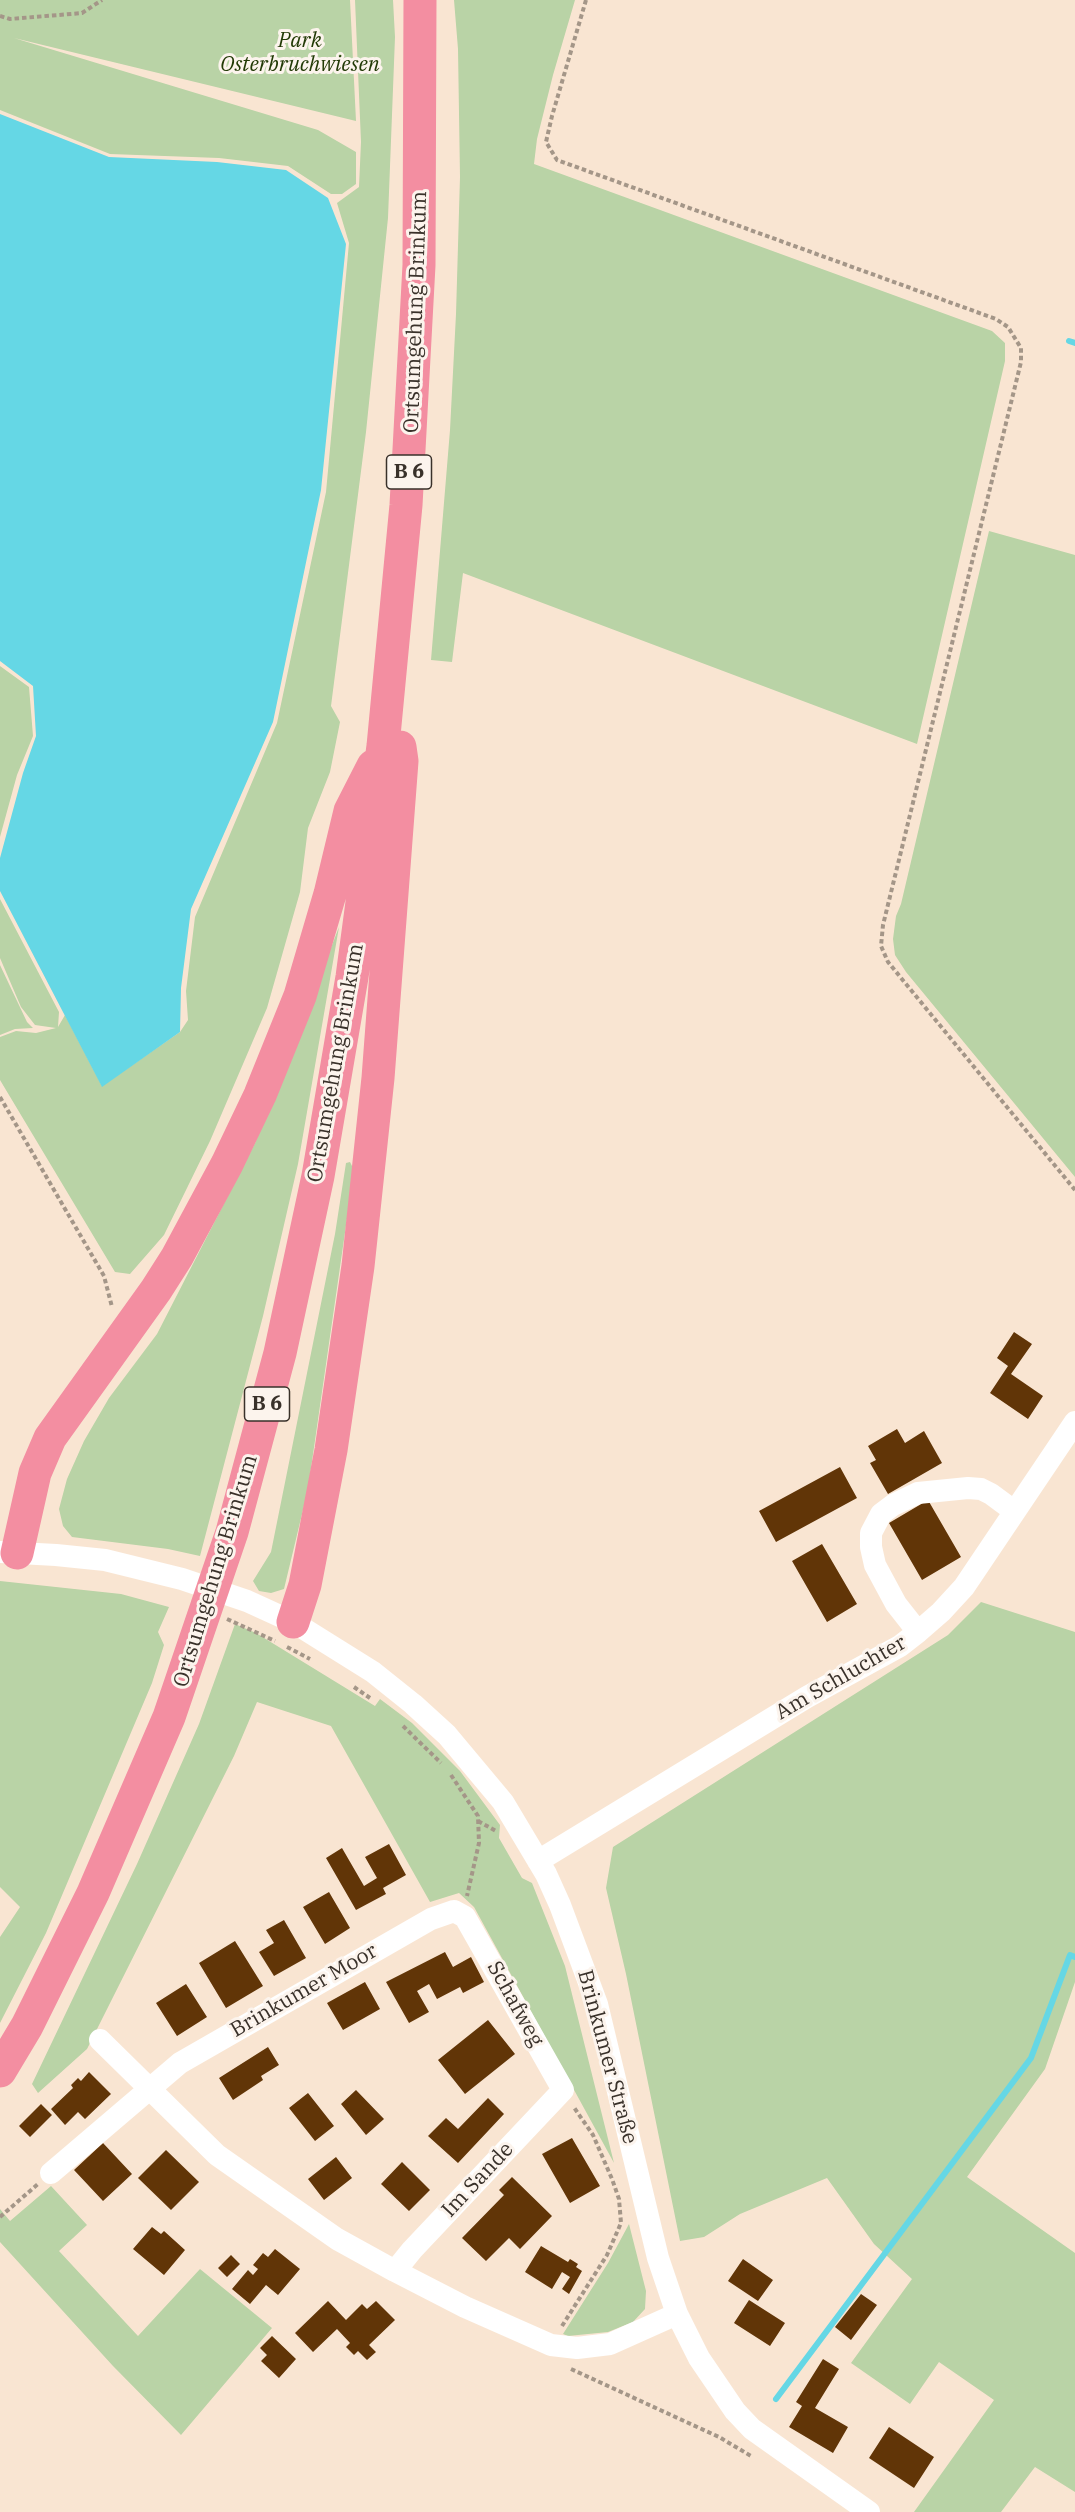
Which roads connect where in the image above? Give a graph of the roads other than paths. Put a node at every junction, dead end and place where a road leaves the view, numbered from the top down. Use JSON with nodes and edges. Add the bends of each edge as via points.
{"nodes":[{"id":1,"x":420,"y":0,"type":"edge"},
{"id":2,"x":391,"y":679,"type":"junction"},
{"id":3,"x":383,"y":746,"type":"junction"},
{"id":4,"x":1075,"y":1422,"type":"edge"},
{"id":5,"x":1014,"y":1512,"type":"junction"},
{"id":6,"x":9,"y":1553,"type":"edge"},
{"id":7,"x":293,"y":1622,"type":"junction"},
{"id":8,"x":918,"y":1632,"type":"junction"},
{"id":9,"x":538,"y":1861,"type":"junction"},
{"id":10,"x":465,"y":1916,"type":"joint"},
{"id":11,"x":100,"y":2040,"type":"dead end"},
{"id":12,"x":0,"y":2071,"type":"edge"},
{"id":13,"x":563,"y":2090,"type":"joint"},
{"id":14,"x":150,"y":2091,"type":"junction"},
{"id":15,"x":51,"y":2173,"type":"road end"},
{"id":16,"x":394,"y":2271,"type":"junction"},
{"id":17,"x":677,"y":2314,"type":"junction"},
{"id":18,"x":869,"y":2512,"type":"edge"}],
"edges":[{"from":1,"to":2,"type":"highway","name":"Ortsumgehung Brinkum","number":"B 6","via":[[421,195],[415,364]]},
{"from":2,"to":3,"type":"highway","name":"Ortsumgehung Brinkum","number":"B 6"},
{"from":2,"to":7,"type":"highway","number":"B 6","via":[[402,761],[377,1090],[358,1266],[331,1450],[305,1585]]},
{"from":3,"to":6,"type":"highway","number":"B 6","via":[[350,811],[300,996],[260,1095],[177,1257],[50,1438]]},
{"from":3,"to":12,"type":"highway","name":"Ortsumgehung Brinkum","number":"B 6","via":[[352,977],[318,1176],[280,1353],[232,1532],[164,1728],[93,1893],[27,2026]]},
{"from":4,"to":5,"type":"street","name":"Am Schluchter"},
{"from":5,"to":8,"type":"street","name":"Am Schluchter","via":[[964,1587]]},
{"from":5,"to":8,"type":"street","via":[[991,1494],[968,1488],[918,1493],[881,1514],[871,1533],[875,1565],[896,1604]]},
{"from":6,"to":7,"type":"street","name":"Brinkumer Straße","via":[[105,1560],[182,1579]]},
{"from":7,"to":9,"type":"street","name":"Brinkumer Straße","via":[[373,1672],[447,1735],[503,1802]]},
{"from":8,"to":9,"type":"street","name":"Am Schluchter"},
{"from":9,"to":17,"type":"street","name":"Brinkumer Straße","via":[[560,1905],[597,2004],[658,2258]]},
{"from":10,"to":13,"type":"street","name":"Schafweg"},
{"from":10,"to":14,"type":"street","name":"Brinkumer Moor","via":[[454,1911],[431,1919],[180,2063]]},
{"from":11,"to":14,"type":"street"},
{"from":13,"to":16,"type":"street","name":"Im Sande"},
{"from":14,"to":15,"type":"street","name":"Brinkumer Moor"},
{"from":14,"to":16,"type":"street","via":[[217,2155],[337,2239]]},
{"from":16,"to":17,"type":"street","via":[[551,2344],[577,2348],[609,2344]]},
{"from":17,"to":18,"type":"street","name":"Brinkumer Straße","via":[[699,2358],[752,2429]]}]}
